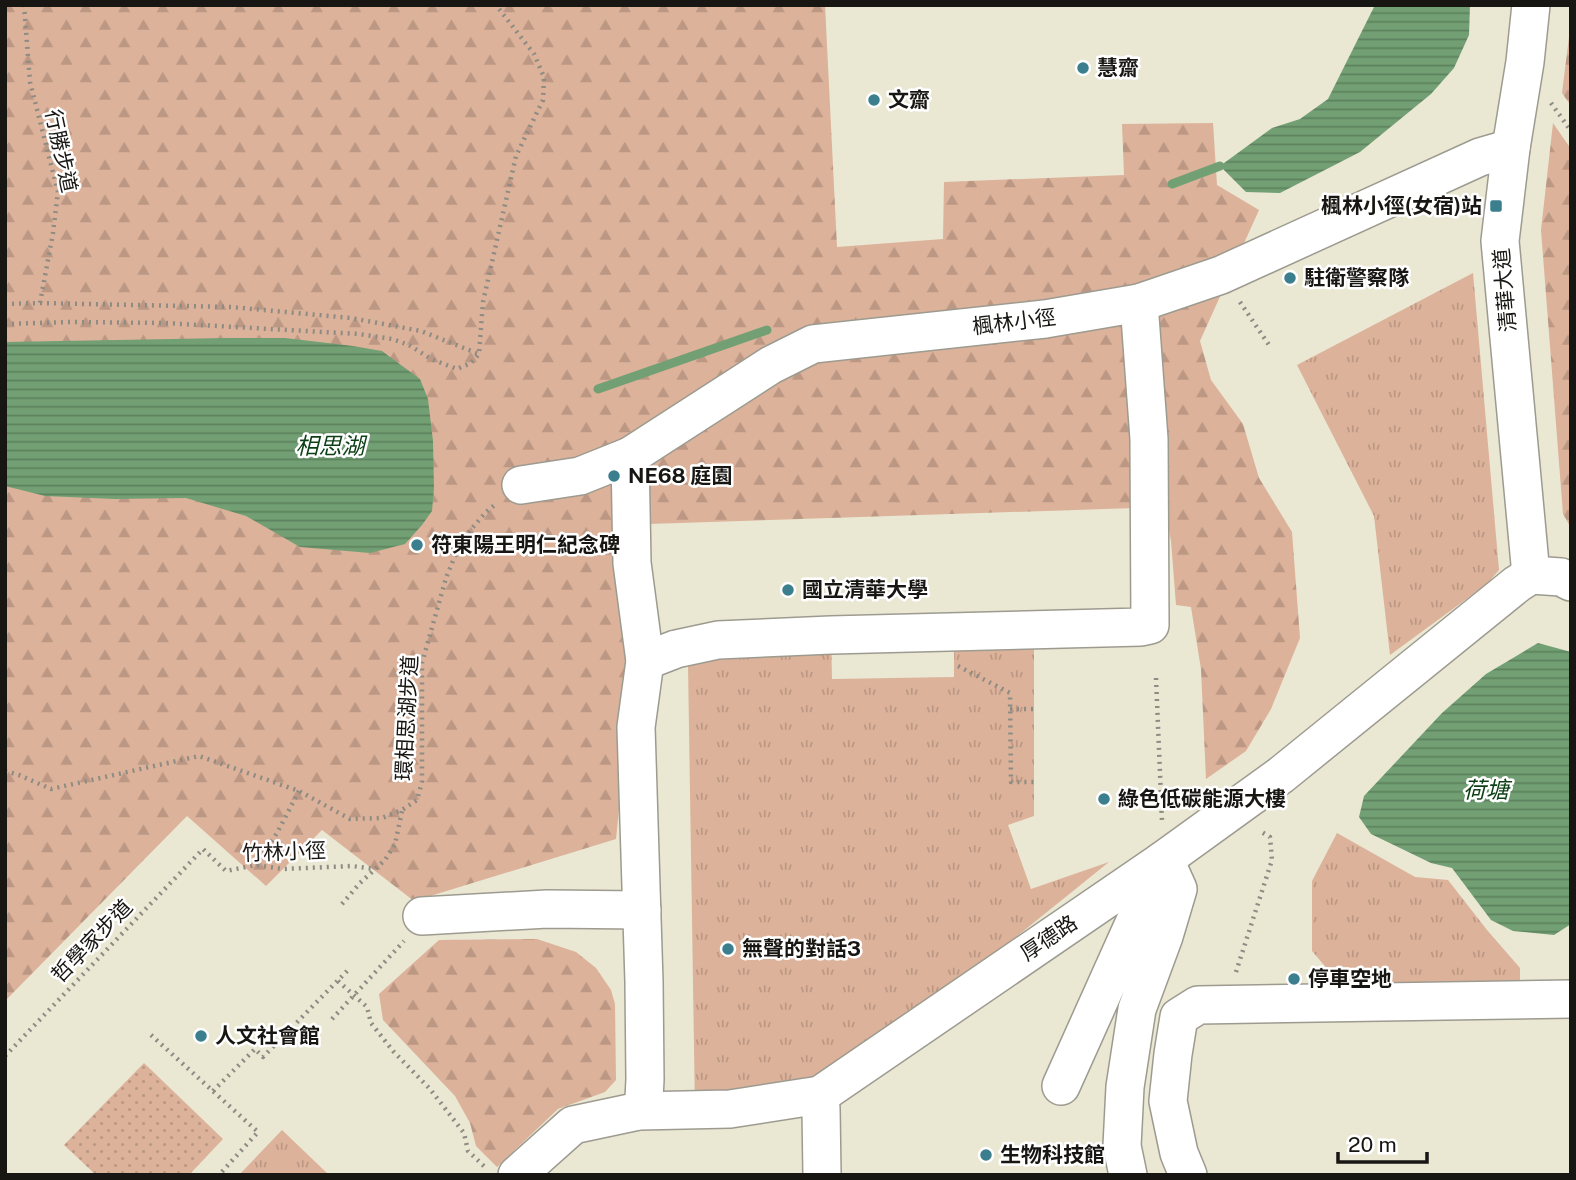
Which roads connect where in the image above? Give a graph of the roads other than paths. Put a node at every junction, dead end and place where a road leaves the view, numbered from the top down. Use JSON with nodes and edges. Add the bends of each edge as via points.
{"nodes":[{"id":1,"x":1531,"y":5,"type":"edge"},
{"id":2,"x":1511,"y":148,"type":"junction"},
{"id":3,"x":1139,"y":303,"type":"junction"},
{"id":4,"x":630,"y":456,"type":"junction"},
{"id":5,"x":521,"y":485,"type":"road end"},
{"id":6,"x":1531,"y":575,"type":"junction"},
{"id":7,"x":1571,"y":582,"type":"edge"},
{"id":8,"x":645,"y":661,"type":"junction"},
{"id":9,"x":1162,"y":843,"type":"junction"},
{"id":10,"x":642,"y":910,"type":"junction"},
{"id":11,"x":422,"y":916,"type":"road end"},
{"id":12,"x":1571,"y":999,"type":"edge"},
{"id":13,"x":1060,"y":1086,"type":"dead end"},
{"id":14,"x":820,"y":1095,"type":"junction"},
{"id":15,"x":639,"y":1111,"type":"junction"},
{"id":16,"x":517,"y":1175,"type":"edge"},
{"id":17,"x":822,"y":1175,"type":"edge"},
{"id":18,"x":1128,"y":1175,"type":"edge"},
{"id":19,"x":1188,"y":1175,"type":"edge"}],
"edges":[{"from":1,"to":2,"type":"lane","name":"清華大道"},
{"from":2,"to":3,"type":"lane","name":"楓林小徑","via":[[1480,157],[1222,275]]},
{"from":2,"to":6,"type":"lane","name":"清華大道","via":[[1500,242]]},
{"from":3,"to":4,"type":"lane","name":"楓林小徑","via":[[1045,319],[813,344],[771,365]]},
{"from":3,"to":8,"type":"lane","via":[[1150,439],[1150,625],[718,640]]},
{"from":4,"to":5,"type":"lane","name":"楓林小徑","via":[[580,477]]},
{"from":4,"to":8,"type":"lane","via":[[632,563]]},
{"from":6,"to":7,"type":"lane"},
{"from":6,"to":9,"type":"lane","name":"厚德路","via":[[1281,775]]},
{"from":8,"to":10,"type":"lane","via":[[636,727]]},
{"from":9,"to":13,"type":"lane"},
{"from":9,"to":14,"type":"lane","name":"厚德路"},
{"from":9,"to":18,"type":"lane","via":[[1178,889],[1138,1009],[1125,1087],[1122,1146]]},
{"from":10,"to":11,"type":"lane","via":[[547,909]]},
{"from":10,"to":15,"type":"lane","via":[[645,1079]]},
{"from":12,"to":19,"type":"lane","via":[[1198,1005],[1179,1017],[1168,1101]]},
{"from":14,"to":15,"type":"lane","name":"厚德路","via":[[730,1109]]},
{"from":14,"to":17,"type":"lane"},
{"from":15,"to":16,"type":"lane","name":"厚德路","via":[[573,1125]]}]}
